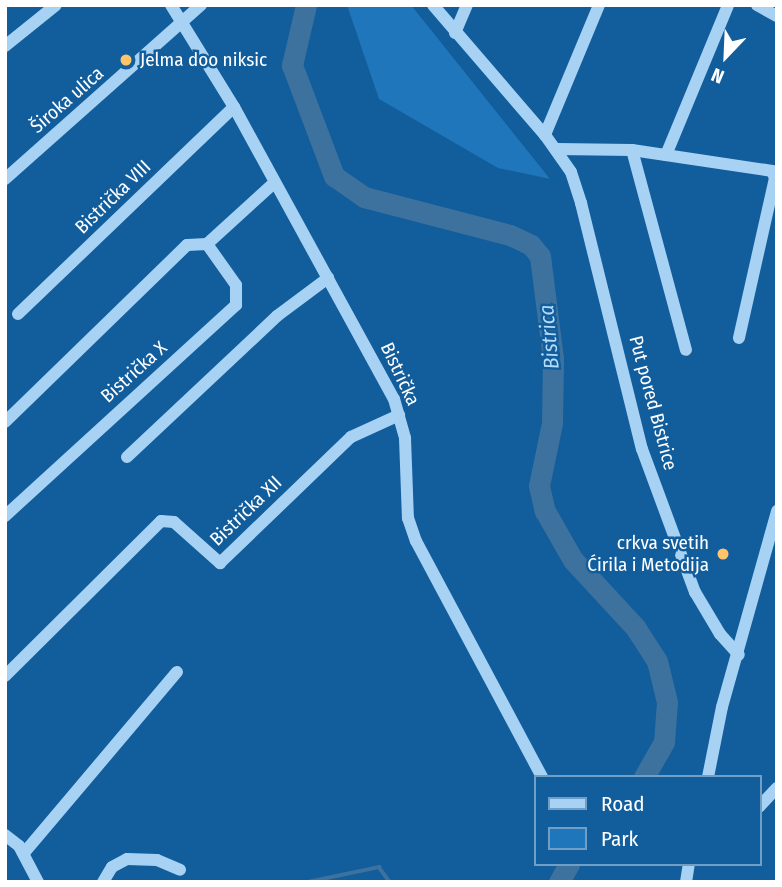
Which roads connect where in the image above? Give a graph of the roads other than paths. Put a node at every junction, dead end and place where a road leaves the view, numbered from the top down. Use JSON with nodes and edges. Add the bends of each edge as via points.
{"nodes":[{"id":1,"x":56,"y":5,"type":"edge"},
{"id":2,"x":171,"y":5,"type":"edge"},
{"id":3,"x":201,"y":5,"type":"edge"},
{"id":4,"x":433,"y":5,"type":"edge"},
{"id":5,"x":467,"y":5,"type":"edge"},
{"id":6,"x":599,"y":5,"type":"edge"},
{"id":7,"x":728,"y":5,"type":"edge"},
{"id":8,"x":757,"y":5,"type":"edge"},
{"id":9,"x":777,"y":16,"type":"edge"},
{"id":10,"x":185,"y":24,"type":"junction"},
{"id":11,"x":455,"y":33,"type":"junction"},
{"id":12,"x":5,"y":46,"type":"edge"},
{"id":13,"x":234,"y":107,"type":"junction"},
{"id":14,"x":545,"y":135,"type":"junction"},
{"id":15,"x":557,"y":149,"type":"junction"},
{"id":16,"x":632,"y":150,"type":"junction"},
{"id":17,"x":666,"y":155,"type":"junction"},
{"id":18,"x":5,"y":178,"type":"edge"},
{"id":19,"x":274,"y":183,"type":"junction"},
{"id":20,"x":207,"y":244,"type":"junction"},
{"id":21,"x":328,"y":278,"type":"junction"},
{"id":22,"x":18,"y":314,"type":"dead end"},
{"id":23,"x":739,"y":338,"type":"dead end"},
{"id":24,"x":686,"y":350,"type":"dead end"},
{"id":25,"x":399,"y":415,"type":"junction"},
{"id":26,"x":5,"y":422,"type":"edge"},
{"id":27,"x":127,"y":457,"type":"dead end"},
{"id":28,"x":777,"y":511,"type":"edge"},
{"id":29,"x":5,"y":516,"type":"edge"},
{"id":30,"x":738,"y":655,"type":"junction"},
{"id":31,"x":177,"y":672,"type":"dead end"},
{"id":32,"x":5,"y":676,"type":"edge"},
{"id":33,"x":541,"y":775,"type":"edge"},
{"id":34,"x":708,"y":775,"type":"edge"},
{"id":35,"x":777,"y":788,"type":"edge"},
{"id":36,"x":761,"y":805,"type":"edge"},
{"id":37,"x":5,"y":835,"type":"edge"},
{"id":38,"x":23,"y":853,"type":"junction"},
{"id":39,"x":180,"y":870,"type":"dead end"},
{"id":40,"x":38,"y":882,"type":"edge"},
{"id":41,"x":103,"y":882,"type":"edge"}],
"edges":[{"from":1,"to":12,"type":"street"},
{"from":2,"to":10,"type":"street","name":"Bistrička"},
{"from":3,"to":10,"type":"street","name":"Široka ulica"},
{"from":4,"to":11,"type":"street"},
{"from":5,"to":11,"type":"street"},
{"from":6,"to":14,"type":"street"},
{"from":7,"to":17,"type":"street"},
{"from":8,"to":9,"type":"street"},
{"from":10,"to":13,"type":"street","name":"Bistrička"},
{"from":10,"to":18,"type":"street","name":"Široka ulica"},
{"from":11,"to":14,"type":"street"},
{"from":13,"to":19,"type":"street","name":"Bistrička"},
{"from":13,"to":22,"type":"street","name":"Bistrička VIII"},
{"from":14,"to":15,"type":"street","name":"Put pored Bistrice"},
{"from":15,"to":16,"type":"street"},
{"from":15,"to":30,"type":"street","name":"Put pored Bistrice","via":[[582,203],[642,449],[695,592]]},
{"from":16,"to":17,"type":"street"},
{"from":16,"to":24,"type":"street"},
{"from":17,"to":23,"type":"street","via":[[769,169],[775,178]]},
{"from":19,"to":20,"type":"street"},
{"from":19,"to":21,"type":"street","name":"Bistrička"},
{"from":20,"to":26,"type":"street","via":[[187,245]]},
{"from":20,"to":29,"type":"street","name":"Bistrička X","via":[[236,285],[236,305]]},
{"from":21,"to":25,"type":"street","name":"Bistrička"},
{"from":21,"to":27,"type":"street","via":[[277,316]]},
{"from":25,"to":32,"type":"street","name":"Bistrička XII","via":[[351,437],[220,563],[174,522],[161,521]]},
{"from":25,"to":33,"type":"street","name":"Bistrička","via":[[405,438],[408,518],[416,541]]},
{"from":28,"to":30,"type":"street"},
{"from":30,"to":34,"type":"street"},
{"from":31,"to":38,"type":"street"},
{"from":35,"to":36,"type":"street"},
{"from":37,"to":38,"type":"street"},
{"from":38,"to":40,"type":"street"},
{"from":39,"to":41,"type":"street","via":[[156,860],[127,859],[112,867]]}]}
